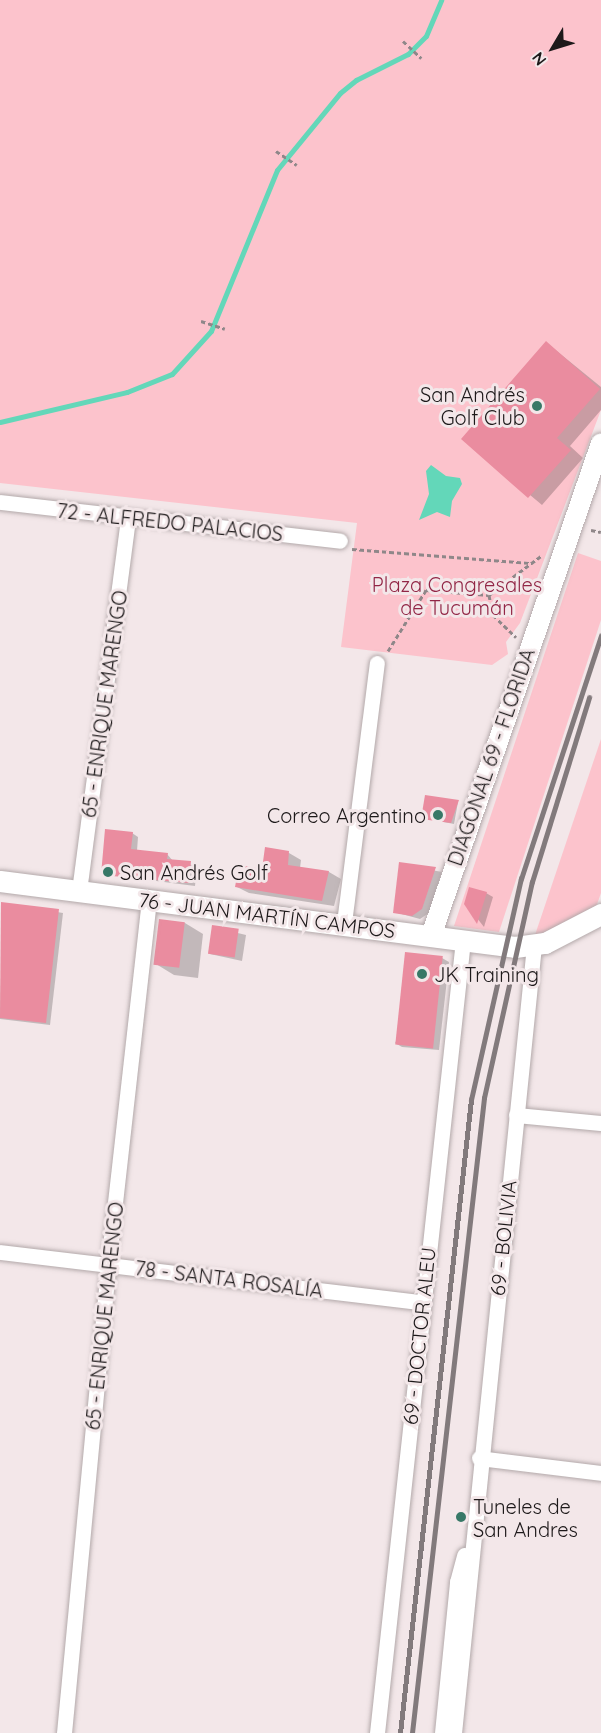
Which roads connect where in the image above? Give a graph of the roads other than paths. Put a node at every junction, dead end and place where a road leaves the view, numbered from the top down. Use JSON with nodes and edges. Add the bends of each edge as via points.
{"nodes":[{"id":1,"x":601,"y":443,"type":"edge"},
{"id":2,"x":0,"y":502,"type":"edge"},
{"id":3,"x":128,"y":518,"type":"junction"},
{"id":4,"x":340,"y":541,"type":"road end"},
{"id":5,"x":376,"y":663,"type":"road end"},
{"id":6,"x":0,"y":881,"type":"edge"},
{"id":7,"x":79,"y":891,"type":"junction"},
{"id":8,"x":149,"y":900,"type":"junction"},
{"id":9,"x":601,"y":914,"type":"edge"},
{"id":10,"x":344,"y":923,"type":"junction"},
{"id":11,"x":430,"y":936,"type":"junction"},
{"id":12,"x":463,"y":940,"type":"junction"},
{"id":13,"x":534,"y":946,"type":"junction"},
{"id":14,"x":516,"y":1115,"type":"junction"},
{"id":15,"x":601,"y":1123,"type":"edge"},
{"id":16,"x":0,"y":1252,"type":"edge"},
{"id":17,"x":108,"y":1265,"type":"junction"},
{"id":18,"x":422,"y":1302,"type":"junction"},
{"id":19,"x":479,"y":1458,"type":"junction"},
{"id":20,"x":601,"y":1473,"type":"edge"},
{"id":21,"x":473,"y":1530,"type":"junction"},
{"id":22,"x":64,"y":1733,"type":"edge"},
{"id":23,"x":377,"y":1733,"type":"edge"},
{"id":24,"x":442,"y":1733,"type":"edge"},
{"id":25,"x":454,"y":1733,"type":"edge"}],
"edges":[{"from":1,"to":11,"type":"street","name":"DIAGONAL 69 - FLORIDA"},
{"from":2,"to":3,"type":"street","name":"72 - ALFREDO PALACIOS"},
{"from":3,"to":4,"type":"street","name":"72 - ALFREDO PALACIOS"},
{"from":3,"to":7,"type":"street","name":"65 - ENRIQUE MARENGO"},
{"from":5,"to":10,"type":"street"},
{"from":6,"to":7,"type":"main road","name":"76 - JUAN MARTÍN CAMPOS"},
{"from":7,"to":8,"type":"main road","name":"76 - JUAN MARTÍN CAMPOS"},
{"from":8,"to":10,"type":"main road","name":"76 - JUAN MARTÍN CAMPOS"},
{"from":8,"to":17,"type":"street","name":"65 - ENRIQUE MARENGO"},
{"from":9,"to":13,"type":"main road"},
{"from":10,"to":11,"type":"main road","name":"76 - JUAN MARTÍN CAMPOS"},
{"from":11,"to":12,"type":"main road","name":"76 - JUAN MARTÍN CAMPOS"},
{"from":12,"to":13,"type":"main road","name":"76 - JUAN MARTÍN CAMPOS"},
{"from":12,"to":18,"type":"street","name":"69 - DOCTOR ALEU"},
{"from":13,"to":14,"type":"street","name":"69 - BOLIVIA"},
{"from":14,"to":15,"type":"street"},
{"from":14,"to":19,"type":"street","name":"69 - BOLIVIA"},
{"from":16,"to":17,"type":"street","name":"78 - SANTA ROSALÍA"},
{"from":17,"to":18,"type":"street","name":"78 - SANTA ROSALÍA"},
{"from":17,"to":22,"type":"street","name":"65 - ENRIQUE MARENGO"},
{"from":18,"to":23,"type":"street","name":"69 - DOCTOR ALEU"},
{"from":19,"to":20,"type":"street"},
{"from":19,"to":21,"type":"street","name":"69 - BOLIVIA"},
{"from":21,"to":24,"type":"street","name":"69 - BOLIVIA","via":[[457,1582]]},
{"from":21,"to":25,"type":"street","name":"69 - BOLIVIA"}]}
